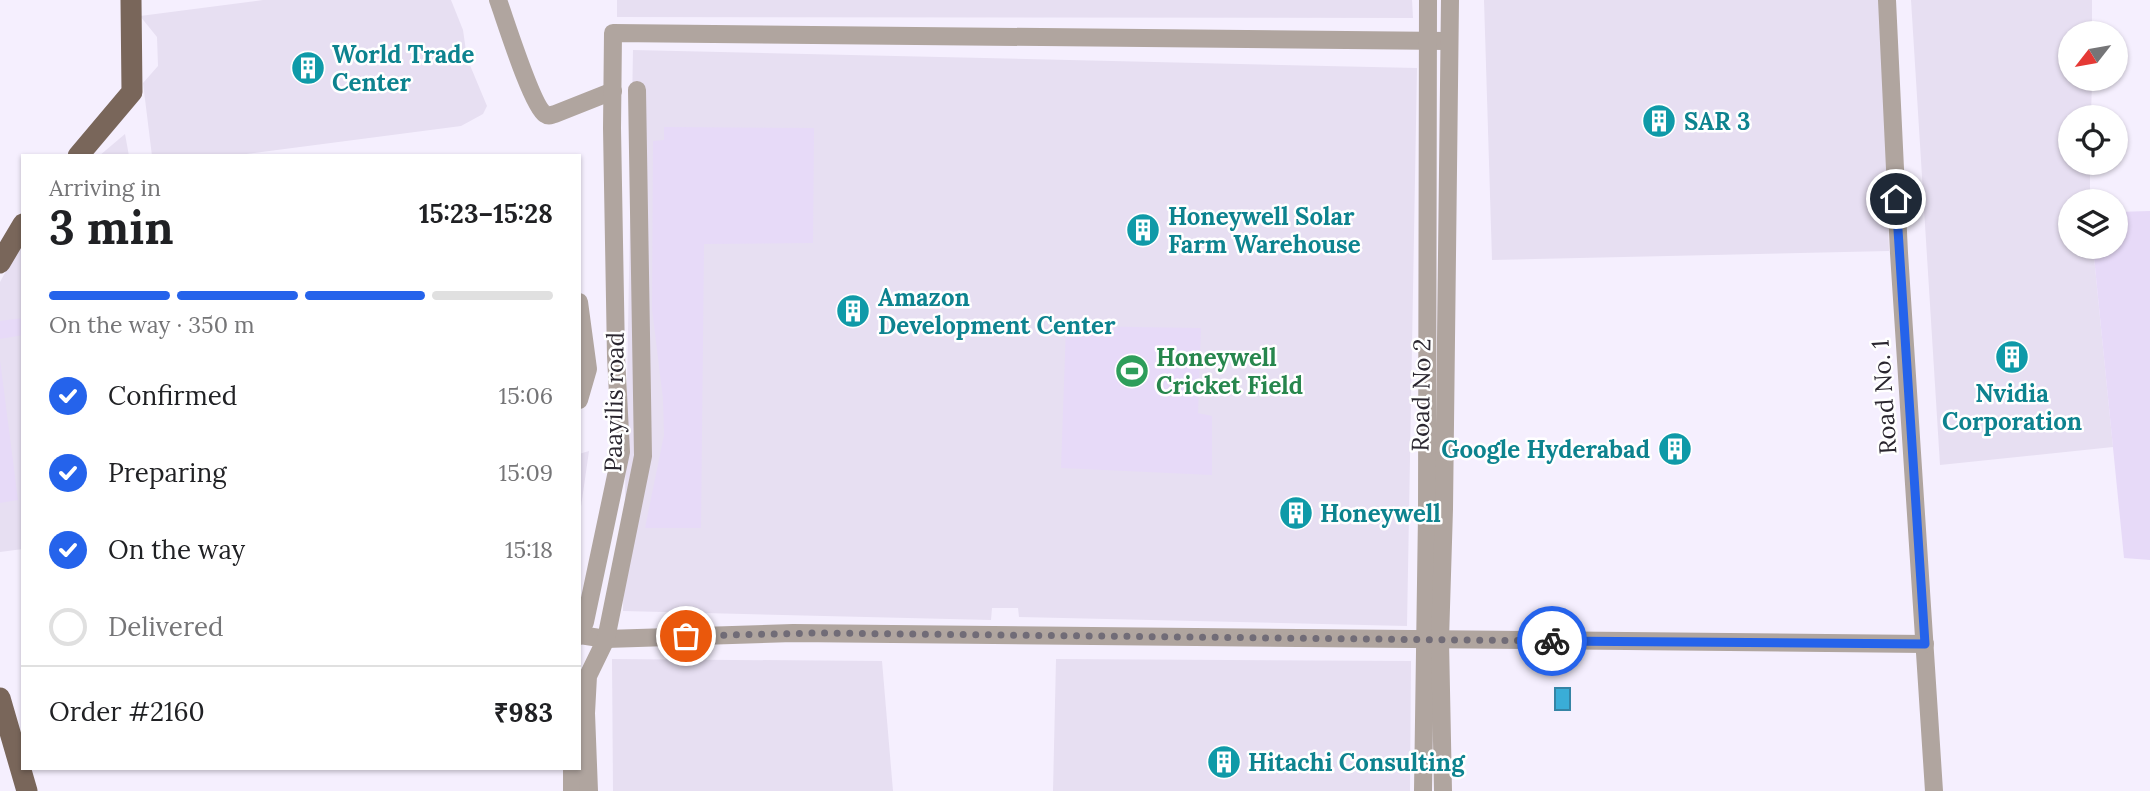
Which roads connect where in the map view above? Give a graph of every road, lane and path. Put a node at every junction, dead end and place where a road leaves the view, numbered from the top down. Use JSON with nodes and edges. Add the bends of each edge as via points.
{"nodes":[{"id":1,"x":131,"y":0,"type":"edge"},
{"id":2,"x":498,"y":0,"type":"edge"},
{"id":3,"x":1428,"y":0,"type":"edge"},
{"id":4,"x":1450,"y":0,"type":"edge"},
{"id":5,"x":1887,"y":0,"type":"edge"},
{"id":6,"x":1428,"y":41,"type":"junction"},
{"id":7,"x":1448,"y":41,"type":"junction"},
{"id":8,"x":637,"y":90,"type":"dead end"},
{"id":9,"x":613,"y":91,"type":"junction"},
{"id":10,"x":80,"y":154,"type":"edge"},
{"id":11,"x":21,"y":227,"type":"edge"},
{"id":12,"x":0,"y":263,"type":"edge"},
{"id":13,"x":581,"y":317,"type":"edge"},
{"id":14,"x":581,"y":393,"type":"edge"},
{"id":15,"x":621,"y":453,"type":"junction"},
{"id":16,"x":643,"y":456,"type":"junction"},
{"id":17,"x":581,"y":631,"type":"edge"},
{"id":18,"x":581,"y":636,"type":"edge"},
{"id":19,"x":606,"y":639,"type":"junction"},
{"id":20,"x":1431,"y":639,"type":"junction"},
{"id":21,"x":1925,"y":644,"type":"junction"},
{"id":22,"x":0,"y":698,"type":"edge"},
{"id":23,"x":0,"y":735,"type":"edge"},
{"id":24,"x":572,"y":770,"type":"edge"},
{"id":25,"x":17,"y":791,"type":"edge"},
{"id":26,"x":27,"y":791,"type":"edge"},
{"id":27,"x":572,"y":791,"type":"edge"},
{"id":28,"x":589,"y":791,"type":"edge"},
{"id":29,"x":1423,"y":791,"type":"edge"},
{"id":30,"x":1443,"y":791,"type":"edge"},
{"id":31,"x":1934,"y":791,"type":"edge"}],
"edges":[{"from":1,"to":10,"type":"main road","via":[[132,92]]},
{"from":2,"to":9,"type":"street","via":[[534,98],[544,113],[550,116]]},
{"from":3,"to":6,"type":"street","name":"Road No 2"},
{"from":4,"to":7,"type":"street","name":"Road No 2"},
{"from":5,"to":21,"type":"street","name":"Road No. 1"},
{"from":6,"to":7,"type":"street"},
{"from":6,"to":9,"type":"street","name":"Paayilis road","via":[[613,33]]},
{"from":6,"to":20,"type":"street","name":"Road No 2"},
{"from":7,"to":20,"type":"street","name":"Road No 2","via":[[1444,509]]},
{"from":8,"to":16,"type":"street","name":"Paayilis road"},
{"from":9,"to":15,"type":"street","name":"Paayilis road"},
{"from":11,"to":12,"type":"main road"},
{"from":13,"to":14,"type":"street","via":[[588,369]]},
{"from":15,"to":16,"type":"street"},
{"from":15,"to":17,"type":"street","name":"Paayilis road"},
{"from":16,"to":19,"type":"street","name":"Paayilis road"},
{"from":18,"to":19,"type":"street"},
{"from":19,"to":20,"type":"street","via":[[817,633]]},
{"from":19,"to":28,"type":"street","name":"Paayilis road","via":[[589,676]]},
{"from":20,"to":21,"type":"street"},
{"from":20,"to":29,"type":"street","name":"Road No 2"},
{"from":20,"to":30,"type":"street","name":"Road No 2"},
{"from":21,"to":31,"type":"street","name":"Road No. 1"},
{"from":22,"to":26,"type":"main road"},
{"from":23,"to":25,"type":"main road"},
{"from":24,"to":27,"type":"street"}]}
